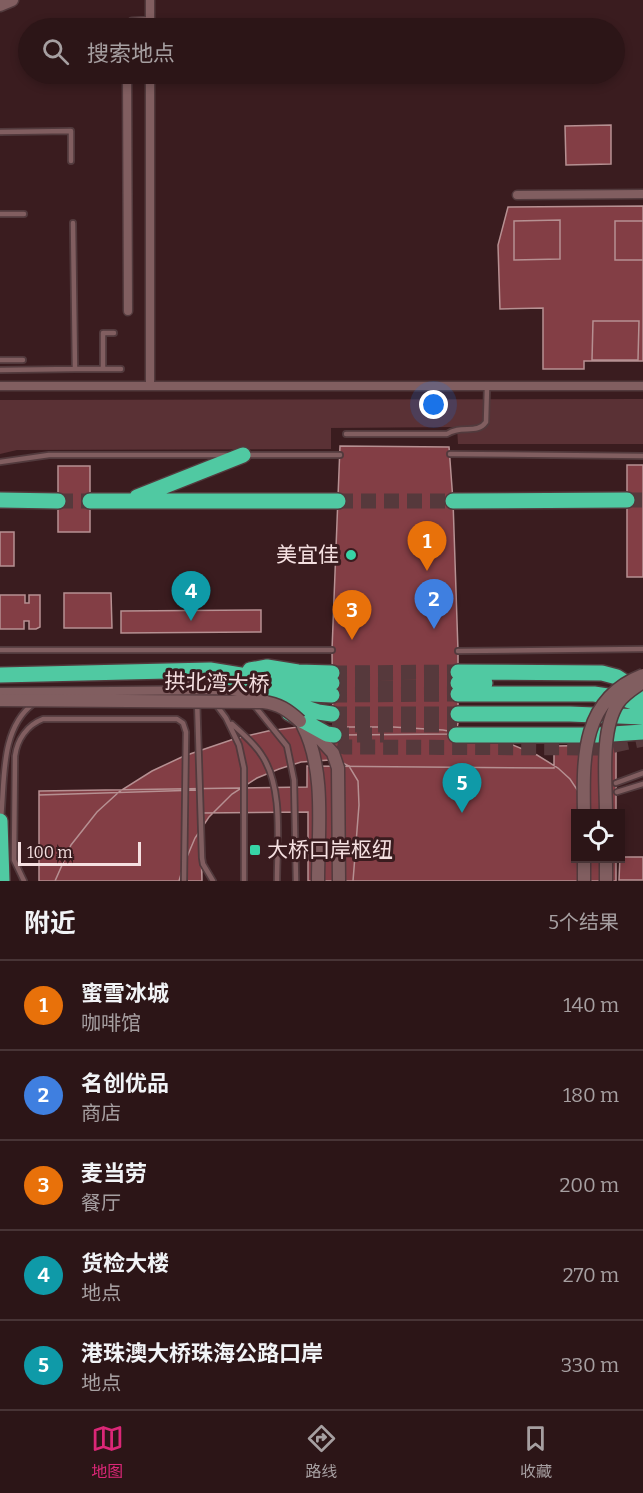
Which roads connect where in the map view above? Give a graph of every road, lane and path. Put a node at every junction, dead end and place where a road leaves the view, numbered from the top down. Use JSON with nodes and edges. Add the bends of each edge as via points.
{"nodes":[{"id":1,"x":12,"y":0,"type":"edge"},
{"id":2,"x":150,"y":0,"type":"edge"},
{"id":3,"x":0,"y":5,"type":"edge"},
{"id":4,"x":150,"y":18,"type":"edge"},
{"id":5,"x":127,"y":84,"type":"edge"},
{"id":6,"x":150,"y":84,"type":"edge"},
{"id":7,"x":0,"y":132,"type":"edge"},
{"id":8,"x":71,"y":161,"type":"dead end"},
{"id":9,"x":643,"y":194,"type":"edge"},
{"id":10,"x":517,"y":195,"type":"dead end"},
{"id":11,"x":0,"y":214,"type":"edge"},
{"id":12,"x":24,"y":214,"type":"dead end"},
{"id":13,"x":74,"y":223,"type":"dead end"},
{"id":14,"x":128,"y":311,"type":"dead end"},
{"id":15,"x":114,"y":333,"type":"dead end"},
{"id":16,"x":0,"y":360,"type":"edge"},
{"id":17,"x":23,"y":360,"type":"dead end"},
{"id":18,"x":75,"y":369,"type":"junction"},
{"id":19,"x":103,"y":369,"type":"junction"},
{"id":20,"x":121,"y":369,"type":"dead end"},
{"id":21,"x":0,"y":370,"type":"edge"},
{"id":22,"x":0,"y":386,"type":"edge"},
{"id":23,"x":150,"y":386,"type":"junction"},
{"id":24,"x":643,"y":386,"type":"edge"},
{"id":25,"x":487,"y":387,"type":"junction"},
{"id":26,"x":346,"y":434,"type":"dead end"},
{"id":27,"x":450,"y":454,"type":"dead end"},
{"id":28,"x":243,"y":455,"type":"junction"},
{"id":29,"x":340,"y":455,"type":"dead end"},
{"id":30,"x":643,"y":456,"type":"edge"},
{"id":31,"x":0,"y":462,"type":"edge"},
{"id":32,"x":0,"y":500,"type":"edge"},
{"id":33,"x":627,"y":500,"type":"tunnel mouth"},
{"id":34,"x":58,"y":501,"type":"tunnel mouth"},
{"id":35,"x":90,"y":501,"type":"tunnel mouth"},
{"id":36,"x":120,"y":501,"type":"junction"},
{"id":37,"x":338,"y":501,"type":"tunnel mouth"},
{"id":38,"x":453,"y":501,"type":"tunnel mouth"},
{"id":39,"x":643,"y":649,"type":"edge"},
{"id":40,"x":0,"y":650,"type":"edge"},
{"id":41,"x":332,"y":650,"type":"dead end"},
{"id":42,"x":458,"y":651,"type":"dead end"},
{"id":43,"x":144,"y":671,"type":"junction"},
{"id":44,"x":204,"y":672,"type":"junction"},
{"id":45,"x":0,"y":675,"type":"edge"},
{"id":46,"x":643,"y":675,"type":"edge"},
{"id":47,"x":178,"y":678,"type":"junction"},
{"id":48,"x":643,"y":682,"type":"edge"},
{"id":49,"x":241,"y":690,"type":"junction"},
{"id":50,"x":0,"y":692,"type":"edge"},
{"id":51,"x":63,"y":692,"type":"junction"},
{"id":52,"x":0,"y":700,"type":"edge"},
{"id":53,"x":276,"y":704,"type":"junction"},
{"id":54,"x":642,"y":705,"type":"edge"},
{"id":55,"x":295,"y":717,"type":"junction"},
{"id":56,"x":226,"y":718,"type":"junction"},
{"id":57,"x":643,"y":722,"type":"edge"},
{"id":58,"x":457,"y":725,"type":"junction"},
{"id":59,"x":643,"y":732,"type":"edge"},
{"id":60,"x":643,"y":774,"type":"edge"},
{"id":61,"x":616,"y":783,"type":"dead end"},
{"id":62,"x":643,"y":784,"type":"edge"},
{"id":63,"x":617,"y":792,"type":"dead end"},
{"id":64,"x":584,"y":809,"type":"edge"},
{"id":65,"x":606,"y":809,"type":"edge"},
{"id":66,"x":0,"y":823,"type":"edge"},
{"id":67,"x":584,"y":863,"type":"edge"},
{"id":68,"x":606,"y":863,"type":"edge"},
{"id":69,"x":2,"y":881,"type":"edge"},
{"id":70,"x":24,"y":881,"type":"edge"},
{"id":71,"x":184,"y":881,"type":"edge"},
{"id":72,"x":213,"y":881,"type":"edge"},
{"id":73,"x":244,"y":881,"type":"edge"},
{"id":74,"x":277,"y":881,"type":"edge"},
{"id":75,"x":296,"y":881,"type":"edge"},
{"id":76,"x":318,"y":881,"type":"edge"},
{"id":77,"x":339,"y":881,"type":"edge"},
{"id":78,"x":584,"y":881,"type":"edge"},
{"id":79,"x":606,"y":881,"type":"edge"}],
"edges":[{"from":1,"to":3,"type":"main road"},
{"from":2,"to":4,"type":"street"},
{"from":5,"to":14,"type":"street"},
{"from":6,"to":23,"type":"street"},
{"from":7,"to":8,"type":"lane","via":[[71,131]]},
{"from":9,"to":10,"type":"street"},
{"from":11,"to":12,"type":"lane"},
{"from":13,"to":18,"type":"lane"},
{"from":15,"to":19,"type":"lane","via":[[103,333]]},
{"from":16,"to":17,"type":"lane"},
{"from":18,"to":19,"type":"lane"},
{"from":18,"to":21,"type":"lane"},
{"from":19,"to":20,"type":"lane"},
{"from":22,"to":23,"type":"street"},
{"from":23,"to":25,"type":"street"},
{"from":24,"to":25,"type":"street"},
{"from":25,"to":26,"type":"lane","via":[[486,422],[479,428],[455,429],[447,434]]},
{"from":27,"to":30,"type":"lane"},
{"from":28,"to":29,"type":"lane"},
{"from":28,"to":31,"type":"lane","via":[[30,457]]},
{"from":28,"to":36,"type":"highway","via":[[148,494]]},
{"from":32,"to":34,"type":"highway"},
{"from":33,"to":38,"type":"highway"},
{"from":35,"to":36,"type":"highway"},
{"from":36,"to":37,"type":"highway"},
{"from":39,"to":42,"type":"lane"},
{"from":40,"to":41,"type":"lane"},
{"from":43,"to":44,"type":"highway"},
{"from":43,"to":45,"type":"highway"},
{"from":43,"to":47,"type":"lane"},
{"from":44,"to":44,"type":"highway","via":[[250,670],[296,683],[332,684],[290,693],[253,677]]},
{"from":44,"to":49,"type":"highway"},
{"from":44,"to":55,"type":"highway","via":[[318,712],[332,724]]},
{"from":46,"to":64,"type":"main road","bridge":true,"via":[[608,699],[592,723],[584,756]]},
{"from":47,"to":56,"type":"lane","via":[[199,685]]},
{"from":47,"to":72,"type":"lane","via":[[194,690],[197,699],[202,858]]},
{"from":48,"to":65,"type":"main road","bridge":true,"via":[[624,696],[609,724]]},
{"from":49,"to":55,"type":"highway"},
{"from":49,"to":75,"type":"lane","via":[[287,746],[294,780]]},
{"from":50,"to":51,"type":"street","bridge":true},
{"from":51,"to":53,"type":"street","bridge":true,"via":[[225,690]]},
{"from":51,"to":66,"type":"lane","via":[[31,705],[11,730]]},
{"from":52,"to":53,"type":"main road","name":"拱北湾大桥","bridge":true},
{"from":53,"to":55,"type":"main road","name":"拱北湾大桥","bridge":true},
{"from":54,"to":54,"type":"highway","via":[[594,694],[458,683],[602,673],[617,677]]},
{"from":54,"to":58,"type":"highway"},
{"from":55,"to":76,"type":"main road","via":[[312,748],[318,784]]},
{"from":55,"to":77,"type":"main road","name":"拱北湾大桥","via":[[325,743],[338,768]]},
{"from":56,"to":73,"type":"lane","via":[[235,732],[244,768]]},
{"from":56,"to":74,"type":"lane","via":[[261,752],[272,778],[277,803]]},
{"from":57,"to":58,"type":"highway"},
{"from":58,"to":59,"type":"highway","via":[[587,736]]},
{"from":60,"to":61,"type":"lane"},
{"from":62,"to":63,"type":"lane"},
{"from":66,"to":69,"type":"highway"},
{"from":67,"to":78,"type":"main road"},
{"from":68,"to":79,"type":"main road"},
{"from":70,"to":71,"type":"lane","via":[[15,860],[14,844],[15,756],[24,732],[43,719],[142,718],[177,718],[185,728]]}]}
